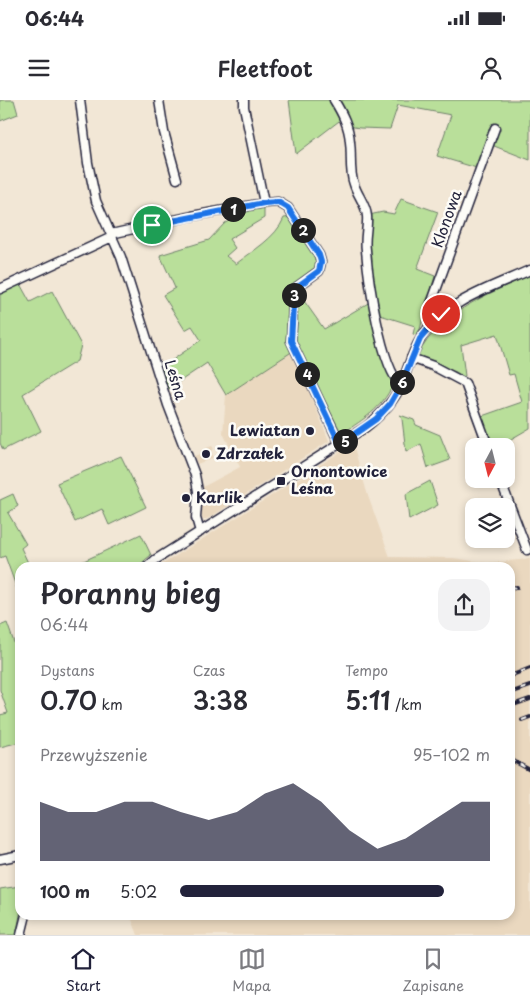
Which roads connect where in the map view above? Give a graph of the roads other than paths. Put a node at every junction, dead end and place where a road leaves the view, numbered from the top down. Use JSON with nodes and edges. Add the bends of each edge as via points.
{"nodes":[{"id":1,"x":80,"y":100,"type":"edge"},
{"id":2,"x":159,"y":100,"type":"edge"},
{"id":3,"x":244,"y":100,"type":"edge"},
{"id":4,"x":334,"y":100,"type":"edge"},
{"id":5,"x":495,"y":128,"type":"dead end"},
{"id":6,"x":177,"y":179,"type":"dead end"},
{"id":7,"x":264,"y":203,"type":"junction"},
{"id":8,"x":112,"y":236,"type":"junction"},
{"id":9,"x":530,"y":270,"type":"edge"},
{"id":10,"x":0,"y":289,"type":"edge"},
{"id":11,"x":436,"y":319,"type":"junction"},
{"id":12,"x":411,"y":358,"type":"junction"},
{"id":13,"x":401,"y":385,"type":"junction"},
{"id":14,"x":485,"y":438,"type":"edge"},
{"id":15,"x":340,"y":444,"type":"junction"},
{"id":16,"x":503,"y":488,"type":"edge"},
{"id":17,"x":200,"y":532,"type":"junction"},
{"id":18,"x":527,"y":550,"type":"dead end"},
{"id":19,"x":153,"y":562,"type":"edge"},
{"id":20,"x":15,"y":856,"type":"edge"},
{"id":21,"x":0,"y":859,"type":"edge"},
{"id":22,"x":25,"y":920,"type":"edge"},
{"id":23,"x":21,"y":935,"type":"edge"}],
"edges":[{"from":1,"to":8,"type":"street","name":"Leśna","via":[[91,182],[96,202]]},
{"from":2,"to":6,"type":"street"},
{"from":3,"to":7,"type":"street"},
{"from":4,"to":13,"type":"street","via":[[345,118],[354,185],[367,214],[365,248],[376,320],[393,375]]},
{"from":5,"to":11,"type":"street","name":"Klonowa","via":[[431,304],[431,312]]},
{"from":7,"to":8,"type":"street","via":[[192,216]]},
{"from":7,"to":15,"type":"street","via":[[278,202],[288,208],[319,255],[319,271],[294,289],[291,341]]},
{"from":8,"to":10,"type":"street"},
{"from":8,"to":17,"type":"street","name":"Leśna","via":[[168,405],[195,475],[198,491],[196,518]]},
{"from":9,"to":11,"type":"street","via":[[454,306]]},
{"from":11,"to":12,"type":"street","via":[[420,339]]},
{"from":12,"to":13,"type":"street"},
{"from":12,"to":14,"type":"street","via":[[465,383]]},
{"from":13,"to":15,"type":"street","via":[[376,419]]},
{"from":15,"to":17,"type":"street"},
{"from":16,"to":18,"type":"street"},
{"from":17,"to":19,"type":"street"},
{"from":20,"to":21,"type":"street"},
{"from":22,"to":23,"type":"street"}]}
